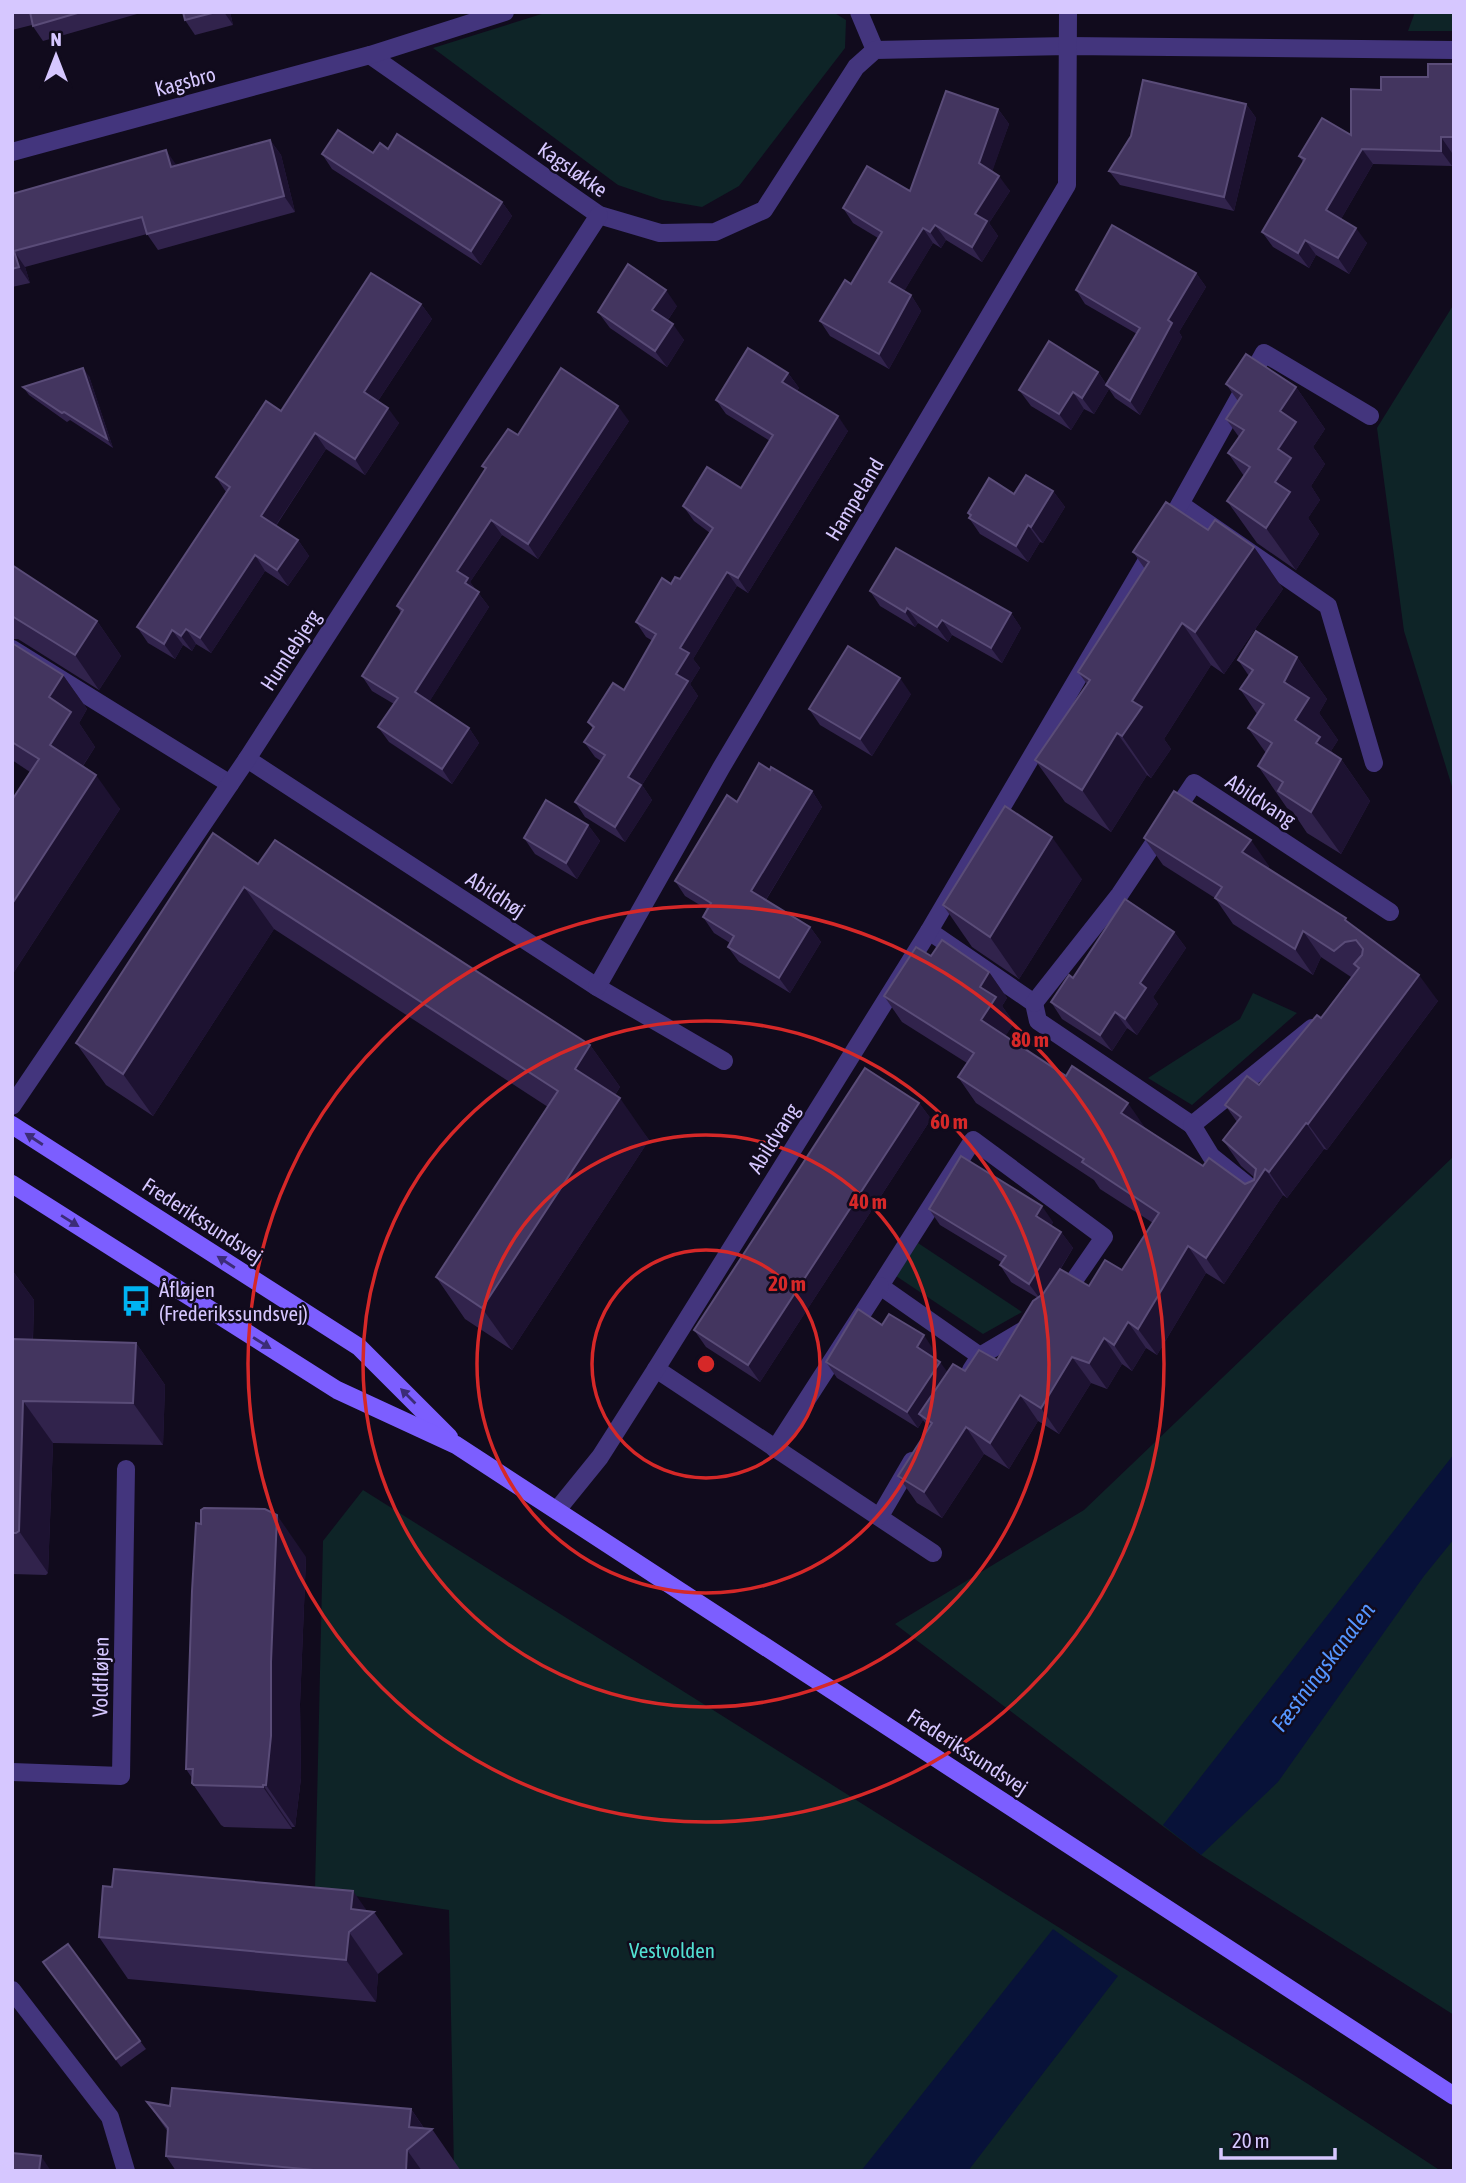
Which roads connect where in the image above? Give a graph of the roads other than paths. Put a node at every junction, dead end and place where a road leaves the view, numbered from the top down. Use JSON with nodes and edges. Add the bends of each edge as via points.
{"nodes":[{"id":1,"x":505,"y":12,"type":"edge"},
{"id":2,"x":859,"y":12,"type":"edge"},
{"id":3,"x":1068,"y":12,"type":"edge"},
{"id":4,"x":1068,"y":46,"type":"junction"},
{"id":5,"x":876,"y":50,"type":"junction"},
{"id":6,"x":1454,"y":50,"type":"edge"},
{"id":7,"x":370,"y":55,"type":"junction"},
{"id":8,"x":12,"y":152,"type":"edge"},
{"id":9,"x":599,"y":215,"type":"junction"},
{"id":10,"x":1370,"y":416,"type":"dead end"},
{"id":11,"x":1180,"y":504,"type":"junction"},
{"id":12,"x":12,"y":649,"type":"edge"},
{"id":13,"x":247,"y":759,"type":"junction"},
{"id":14,"x":1374,"y":763,"type":"dead end"},
{"id":15,"x":230,"y":784,"type":"junction"},
{"id":16,"x":1390,"y":912,"type":"dead end"},
{"id":17,"x":929,"y":931,"type":"junction"},
{"id":18,"x":597,"y":987,"type":"junction"},
{"id":19,"x":1034,"y":1003,"type":"junction"},
{"id":20,"x":1329,"y":1014,"type":"edge"},
{"id":21,"x":724,"y":1061,"type":"dead end"},
{"id":22,"x":12,"y":1106,"type":"edge"},
{"id":23,"x":12,"y":1125,"type":"edge"},
{"id":24,"x":1192,"y":1125,"type":"junction"},
{"id":25,"x":12,"y":1184,"type":"edge"},
{"id":26,"x":1264,"y":1199,"type":"edge"},
{"id":27,"x":880,"y":1286,"type":"junction"},
{"id":28,"x":980,"y":1356,"type":"junction"},
{"id":29,"x":656,"y":1369,"type":"junction"},
{"id":30,"x":958,"y":1388,"type":"edge"},
{"id":31,"x":924,"y":1441,"type":"edge"},
{"id":32,"x":456,"y":1445,"type":"junction"},
{"id":33,"x":775,"y":1449,"type":"junction"},
{"id":34,"x":126,"y":1469,"type":"dead end"},
{"id":35,"x":557,"y":1510,"type":"junction"},
{"id":36,"x":880,"y":1516,"type":"junction"},
{"id":37,"x":933,"y":1553,"type":"dead end"},
{"id":38,"x":12,"y":1772,"type":"edge"},
{"id":39,"x":12,"y":1990,"type":"edge"},
{"id":40,"x":1454,"y":2096,"type":"edge"},
{"id":41,"x":127,"y":2171,"type":"edge"}],
"edges":[{"from":1,"to":7,"type":"street"},
{"from":2,"to":5,"type":"street"},
{"from":3,"to":4,"type":"street","name":"Hampeland"},
{"from":4,"to":5,"type":"street"},
{"from":4,"to":6,"type":"street"},
{"from":4,"to":18,"type":"street","name":"Hampeland","via":[[1067,185],[721,768]]},
{"from":5,"to":9,"type":"street","name":"Kagsløkke","via":[[856,67],[764,210],[715,232],[660,233]]},
{"from":7,"to":8,"type":"street","name":"Kagsbro"},
{"from":7,"to":9,"type":"street","name":"Kagsløkke"},
{"from":9,"to":13,"type":"street","name":"Humlebjerg"},
{"from":10,"to":11,"type":"street","name":"Abildvang","via":[[1264,353]]},
{"from":11,"to":14,"type":"street","via":[[1328,606]]},
{"from":11,"to":17,"type":"street","name":"Abildvang"},
{"from":12,"to":15,"type":"street"},
{"from":13,"to":15,"type":"street","name":"Humlebjerg"},
{"from":13,"to":18,"type":"street","name":"Abildhøj"},
{"from":15,"to":22,"type":"street","name":"Humlebjerg"},
{"from":16,"to":19,"type":"street","name":"Abildvang","via":[[1194,783],[1120,894]]},
{"from":17,"to":19,"type":"street"},
{"from":17,"to":29,"type":"street","name":"Abildvang"},
{"from":18,"to":21,"type":"street","name":"Abildhøj"},
{"from":19,"to":24,"type":"street","via":[[1038,1021]]},
{"from":20,"to":24,"type":"street"},
{"from":32,"to":23,"type":"main road","name":"Frederikssundsvej","one_way":true,"via":[[359,1346]]},
{"from":24,"to":26,"type":"street","via":[[1211,1156]]},
{"from":25,"to":32,"type":"main road","name":"Frederikssundsvej","one_way":true,"via":[[337,1390]]},
{"from":27,"to":28,"type":"street"},
{"from":27,"to":28,"type":"street","via":[[973,1140],[1104,1237],[1046,1318]]},
{"from":27,"to":33,"type":"street"},
{"from":28,"to":30,"type":"street"},
{"from":29,"to":33,"type":"street"},
{"from":29,"to":35,"type":"street","name":"Abildvang","via":[[600,1457]]},
{"from":31,"to":36,"type":"street"},
{"from":32,"to":35,"type":"main road","name":"Frederikssundsvej"},
{"from":33,"to":36,"type":"street"},
{"from":34,"to":38,"type":"street","name":"Voldfløjen","via":[[121,1776]]},
{"from":35,"to":40,"type":"main road","name":"Frederikssundsvej"},
{"from":36,"to":37,"type":"street"},
{"from":39,"to":41,"type":"street","via":[[110,2117]]}]}
